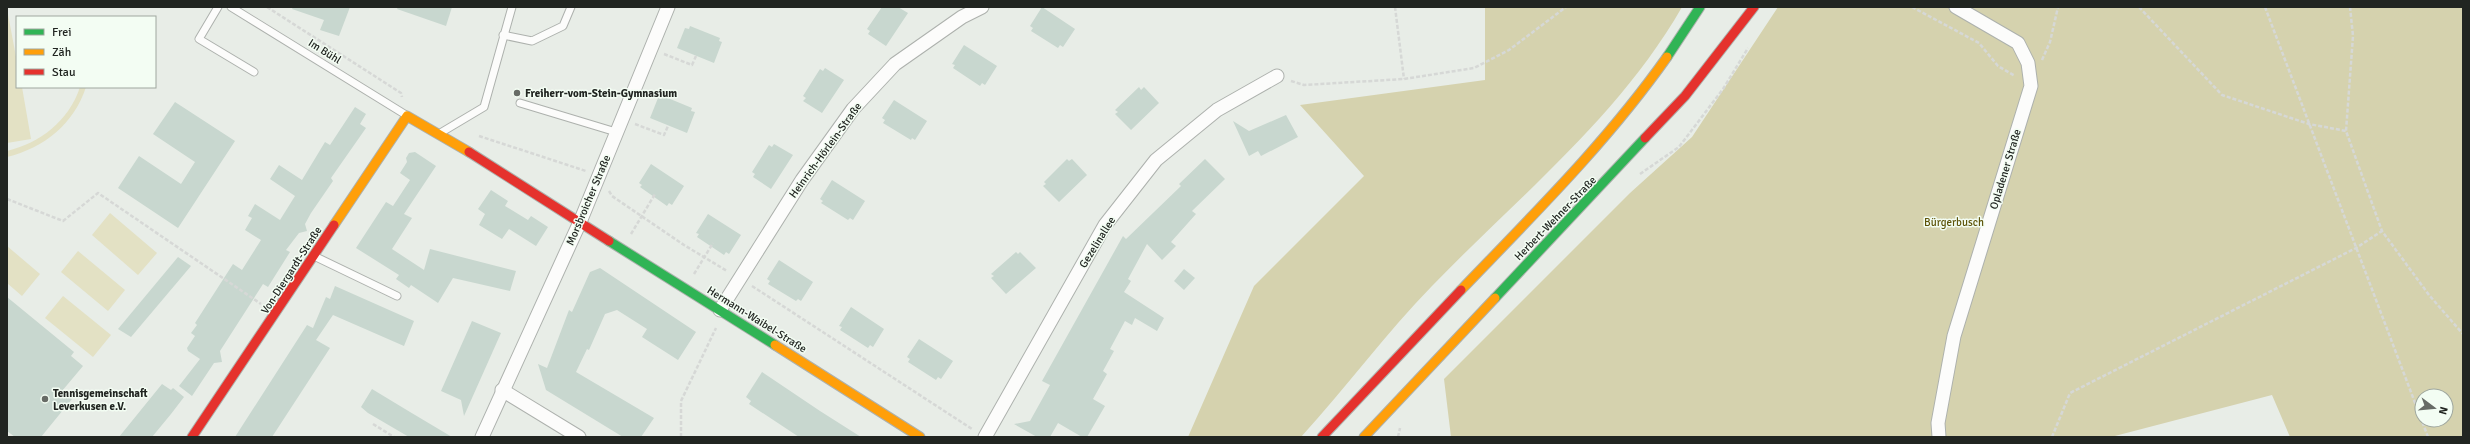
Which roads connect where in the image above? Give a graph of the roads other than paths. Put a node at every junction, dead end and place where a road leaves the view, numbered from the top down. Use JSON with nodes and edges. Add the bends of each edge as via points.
{"nodes":[{"id":1,"x":218,"y":7,"type":"edge"},
{"id":2,"x":231,"y":7,"type":"edge"},
{"id":3,"x":512,"y":7,"type":"edge"},
{"id":4,"x":571,"y":7,"type":"edge"},
{"id":5,"x":668,"y":7,"type":"edge"},
{"id":6,"x":982,"y":7,"type":"edge"},
{"id":7,"x":1700,"y":7,"type":"edge"},
{"id":8,"x":1754,"y":7,"type":"edge"},
{"id":9,"x":1956,"y":7,"type":"edge"},
{"id":10,"x":503,"y":35,"type":"junction"},
{"id":11,"x":254,"y":72,"type":"dead end"},
{"id":12,"x":1277,"y":76,"type":"road end"},
{"id":13,"x":520,"y":103,"type":"dead end"},
{"id":14,"x":407,"y":116,"type":"junction"},
{"id":15,"x":616,"y":132,"type":"junction"},
{"id":16,"x":440,"y":134,"type":"junction"},
{"id":17,"x":580,"y":222,"type":"junction"},
{"id":18,"x":314,"y":256,"type":"junction"},
{"id":19,"x":397,"y":296,"type":"dead end"},
{"id":20,"x":720,"y":310,"type":"junction"},
{"id":21,"x":502,"y":390,"type":"junction"},
{"id":22,"x":979,"y":434,"type":"edge"},
{"id":23,"x":192,"y":437,"type":"edge"},
{"id":24,"x":482,"y":437,"type":"edge"},
{"id":25,"x":579,"y":437,"type":"edge"},
{"id":26,"x":920,"y":437,"type":"edge"},
{"id":27,"x":1322,"y":437,"type":"edge"},
{"id":28,"x":1364,"y":437,"type":"edge"},
{"id":29,"x":1939,"y":437,"type":"edge"}],
"edges":[{"from":1,"to":11,"type":"lane","via":[[199,39]]},
{"from":2,"to":14,"type":"lane","name":"Im Bühl"},
{"from":3,"to":10,"type":"lane"},
{"from":4,"to":10,"type":"lane","via":[[564,26],[532,41]]},
{"from":5,"to":15,"type":"street","name":"Morsbroicher Straße"},
{"from":6,"to":20,"type":"street","name":"Heinrich-Hörlein-Straße","via":[[962,17],[895,64],[853,109],[802,180]]},
{"from":7,"to":27,"type":"main road","name":"Herbert-Wehner-Straße","via":[[1660,68],[1588,157]]},
{"from":8,"to":28,"type":"main road","name":"Herbert-Wehner-Straße","via":[[1685,96]]},
{"from":9,"to":29,"type":"street","name":"Opladener Straße","via":[[2018,43],[2028,63],[2031,86],[1954,336],[1938,423]]},
{"from":10,"to":16,"type":"lane","via":[[484,107]]},
{"from":12,"to":22,"type":"street","name":"Gezelinallee","via":[[1217,110],[1156,160],[1105,225]]},
{"from":13,"to":15,"type":"lane"},
{"from":14,"to":16,"type":"main road","name":"Im Bühl"},
{"from":14,"to":18,"type":"main road","name":"Von-Diergardt-Straße"},
{"from":15,"to":17,"type":"street","name":"Morsbroicher Straße"},
{"from":16,"to":17,"type":"main road","name":"Im Bühl"},
{"from":17,"to":20,"type":"main road","name":"Hermann-Waibel-Straße"},
{"from":17,"to":21,"type":"street","name":"Morsbroicher Straße"},
{"from":18,"to":19,"type":"lane"},
{"from":18,"to":23,"type":"main road","name":"Von-Diergardt-Straße"},
{"from":20,"to":26,"type":"main road","name":"Hermann-Waibel-Straße"},
{"from":21,"to":24,"type":"street","name":"Morsbroicher Straße"},
{"from":21,"to":25,"type":"street"}]}
